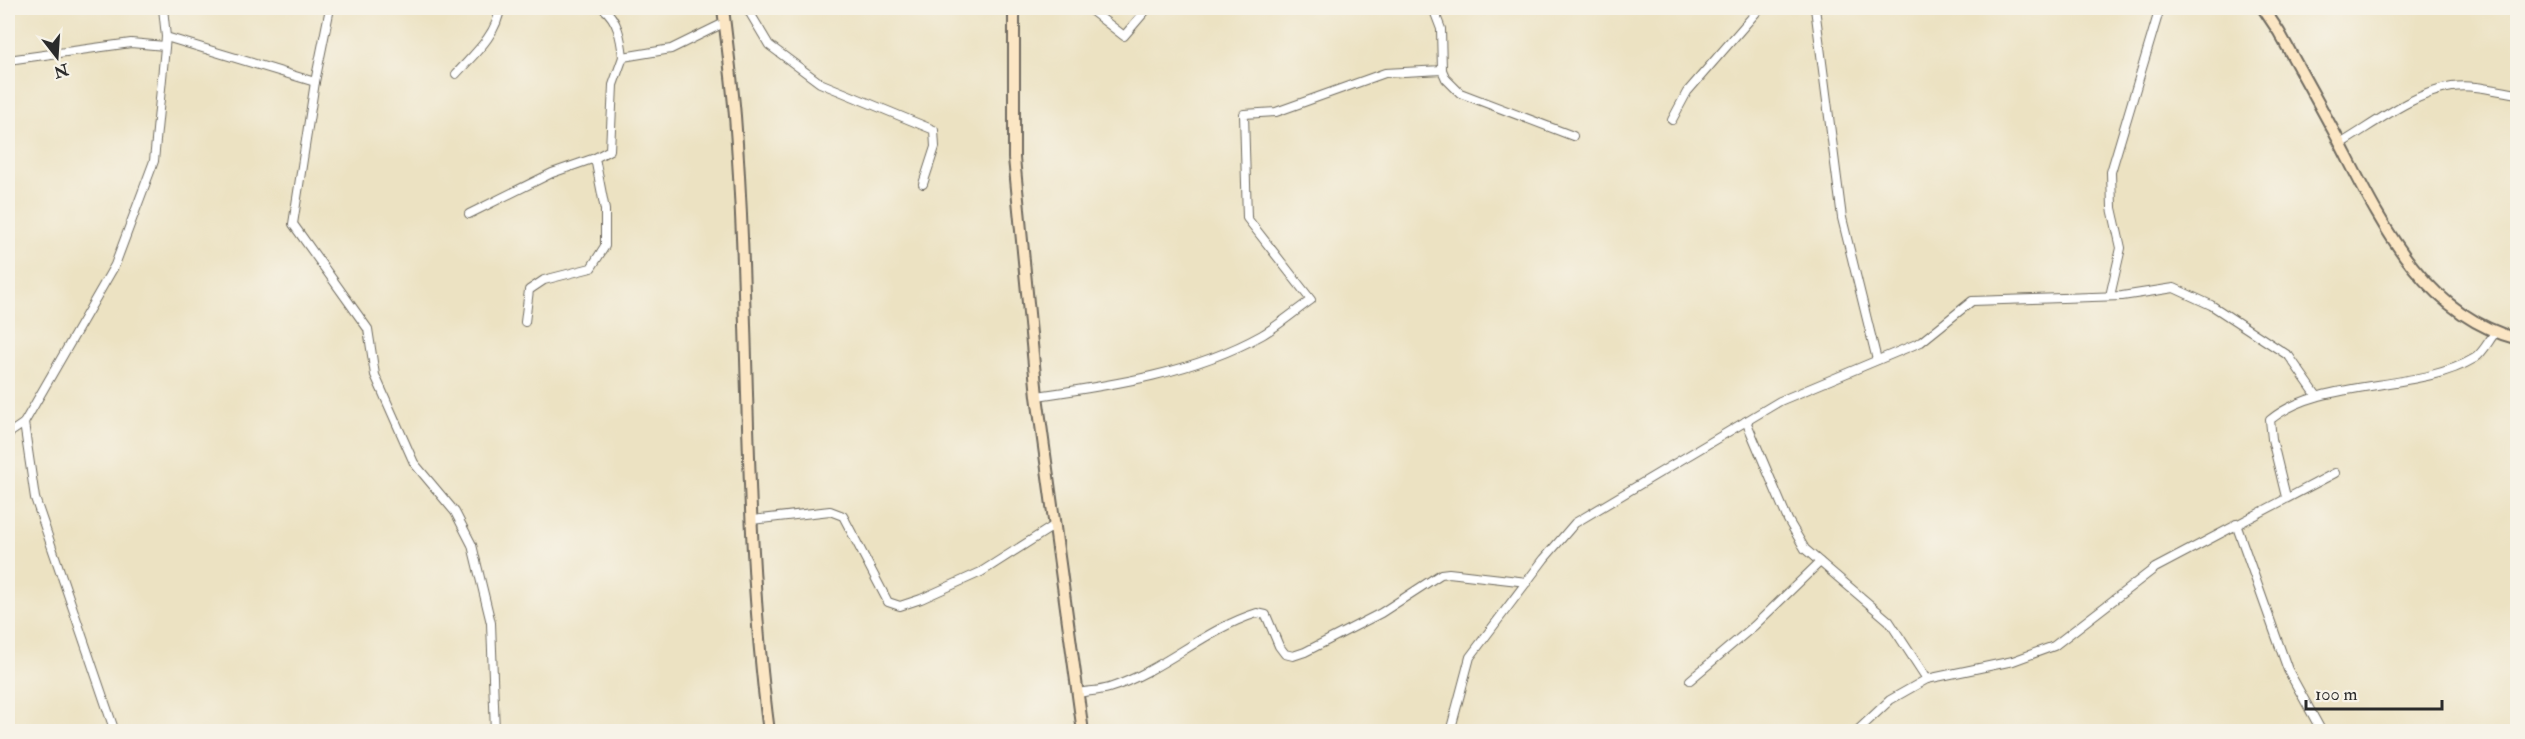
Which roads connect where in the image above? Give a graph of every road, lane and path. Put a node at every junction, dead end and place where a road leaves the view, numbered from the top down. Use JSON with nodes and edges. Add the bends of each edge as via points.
{"nodes":[{"id":1,"x":163,"y":8,"type":"edge"},
{"id":2,"x":330,"y":8,"type":"edge"},
{"id":3,"x":500,"y":8,"type":"edge"},
{"id":4,"x":603,"y":8,"type":"edge"},
{"id":5,"x":723,"y":8,"type":"edge"},
{"id":6,"x":747,"y":8,"type":"edge"},
{"id":7,"x":1014,"y":8,"type":"edge"},
{"id":8,"x":1088,"y":8,"type":"edge"},
{"id":9,"x":1148,"y":8,"type":"edge"},
{"id":10,"x":1433,"y":8,"type":"edge"},
{"id":11,"x":1760,"y":8,"type":"edge"},
{"id":12,"x":1815,"y":8,"type":"edge"},
{"id":13,"x":2160,"y":8,"type":"edge"},
{"id":14,"x":2263,"y":8,"type":"edge"},
{"id":15,"x":724,"y":23,"type":"junction"},
{"id":16,"x":166,"y":37,"type":"junction"},
{"id":17,"x":165,"y":46,"type":"junction"},
{"id":18,"x":623,"y":57,"type":"junction"},
{"id":19,"x":8,"y":60,"type":"edge"},
{"id":20,"x":1442,"y":70,"type":"junction"},
{"id":21,"x":456,"y":74,"type":"dead end"},
{"id":22,"x":315,"y":82,"type":"junction"},
{"id":23,"x":2517,"y":94,"type":"edge"},
{"id":24,"x":1672,"y":120,"type":"dead end"},
{"id":25,"x":1574,"y":136,"type":"dead end"},
{"id":26,"x":2340,"y":144,"type":"junction"},
{"id":27,"x":595,"y":158,"type":"junction"},
{"id":28,"x":923,"y":184,"type":"dead end"},
{"id":29,"x":469,"y":214,"type":"dead end"},
{"id":30,"x":2110,"y":296,"type":"junction"},
{"id":31,"x":525,"y":322,"type":"dead end"},
{"id":32,"x":2495,"y":333,"type":"junction"},
{"id":33,"x":2517,"y":339,"type":"edge"},
{"id":34,"x":1876,"y":360,"type":"junction"},
{"id":35,"x":1037,"y":396,"type":"junction"},
{"id":36,"x":2317,"y":396,"type":"junction"},
{"id":37,"x":1746,"y":421,"type":"junction"},
{"id":38,"x":24,"y":423,"type":"junction"},
{"id":39,"x":8,"y":434,"type":"edge"},
{"id":40,"x":2335,"y":473,"type":"dead end"},
{"id":41,"x":2286,"y":497,"type":"junction"},
{"id":42,"x":752,"y":520,"type":"junction"},
{"id":43,"x":2236,"y":524,"type":"junction"},
{"id":44,"x":1055,"y":525,"type":"junction"},
{"id":45,"x":1820,"y":562,"type":"junction"},
{"id":46,"x":1527,"y":582,"type":"junction"},
{"id":47,"x":1927,"y":678,"type":"junction"},
{"id":48,"x":1690,"y":680,"type":"dead end"},
{"id":49,"x":1077,"y":693,"type":"junction"},
{"id":50,"x":115,"y":732,"type":"edge"},
{"id":51,"x":495,"y":732,"type":"edge"},
{"id":52,"x":769,"y":732,"type":"edge"},
{"id":53,"x":1083,"y":732,"type":"edge"},
{"id":54,"x":1450,"y":732,"type":"edge"},
{"id":55,"x":1856,"y":732,"type":"edge"},
{"id":56,"x":2322,"y":732,"type":"edge"}],
"edges":[{"from":1,"to":16,"type":"street"},
{"from":2,"to":22,"type":"street"},
{"from":3,"to":21,"type":"street","via":[[487,39]]},
{"from":4,"to":18,"type":"street","via":[[612,15],[621,37]]},
{"from":5,"to":15,"type":"street"},
{"from":6,"to":28,"type":"street","via":[[769,45],[820,83],[934,130],[935,147]]},
{"from":7,"to":35,"type":"street","via":[[1014,158]]},
{"from":8,"to":9,"type":"street","via":[[1124,36]]},
{"from":10,"to":20,"type":"street","via":[[1441,28]]},
{"from":11,"to":24,"type":"street","via":[[1687,92]]},
{"from":12,"to":34,"type":"street","via":[[1842,218]]},
{"from":13,"to":30,"type":"street","via":[[2111,172],[2112,208],[2121,248]]},
{"from":14,"to":26,"type":"street"},
{"from":15,"to":18,"type":"street","via":[[671,49]]},
{"from":15,"to":42,"type":"street","via":[[735,116]]},
{"from":16,"to":17,"type":"street"},
{"from":16,"to":22,"type":"street"},
{"from":17,"to":19,"type":"street","via":[[130,44]]},
{"from":17,"to":38,"type":"street","via":[[154,161],[115,265]]},
{"from":18,"to":27,"type":"street","via":[[614,85],[610,150]]},
{"from":20,"to":25,"type":"street","via":[[1460,93]]},
{"from":20,"to":35,"type":"street","via":[[1385,73],[1276,112],[1244,114],[1247,218],[1311,300],[1262,335],[1185,368]]},
{"from":22,"to":51,"type":"street","via":[[293,224],[368,329],[375,375],[414,463],[455,512],[472,545],[491,623]]},
{"from":23,"to":26,"type":"street","via":[[2452,87],[2424,95]]},
{"from":26,"to":32,"type":"street","via":[[2377,217],[2406,259],[2459,312]]},
{"from":27,"to":29,"type":"street","via":[[552,172]]},
{"from":27,"to":31,"type":"street","via":[[605,210],[605,246],[591,268],[544,280],[529,290]]},
{"from":30,"to":34,"type":"street","via":[[1972,301],[1921,342]]},
{"from":30,"to":36,"type":"street","via":[[2174,288],[2211,305],[2289,356]]},
{"from":32,"to":33,"type":"street"},
{"from":32,"to":36,"type":"street","via":[[2476,357],[2446,369]]},
{"from":34,"to":37,"type":"street","via":[[1780,401]]},
{"from":35,"to":44,"type":"street"},
{"from":36,"to":41,"type":"street","via":[[2286,407],[2270,420]]},
{"from":37,"to":45,"type":"street","via":[[1788,520],[1805,549]]},
{"from":37,"to":46,"type":"street","via":[[1575,523]]},
{"from":38,"to":39,"type":"street"},
{"from":38,"to":50,"type":"street","via":[[35,498]]},
{"from":40,"to":41,"type":"street"},
{"from":41,"to":43,"type":"street"},
{"from":42,"to":44,"type":"street","via":[[830,511],[843,516],[888,602],[900,606],[981,572]]},
{"from":42,"to":52,"type":"street"},
{"from":43,"to":47,"type":"street","via":[[2155,568],[2054,646],[2013,661]]},
{"from":43,"to":56,"type":"street","via":[[2288,670]]},
{"from":44,"to":49,"type":"street"},
{"from":45,"to":47,"type":"street","via":[[1889,621]]},
{"from":45,"to":48,"type":"street","via":[[1754,626]]},
{"from":46,"to":49,"type":"street","via":[[1441,574],[1381,613],[1293,656],[1285,654],[1279,646],[1266,615],[1257,613],[1204,635],[1119,685]]},
{"from":46,"to":54,"type":"street","via":[[1470,657]]},
{"from":47,"to":55,"type":"street","via":[[1890,700]]},
{"from":49,"to":53,"type":"street"}]}
